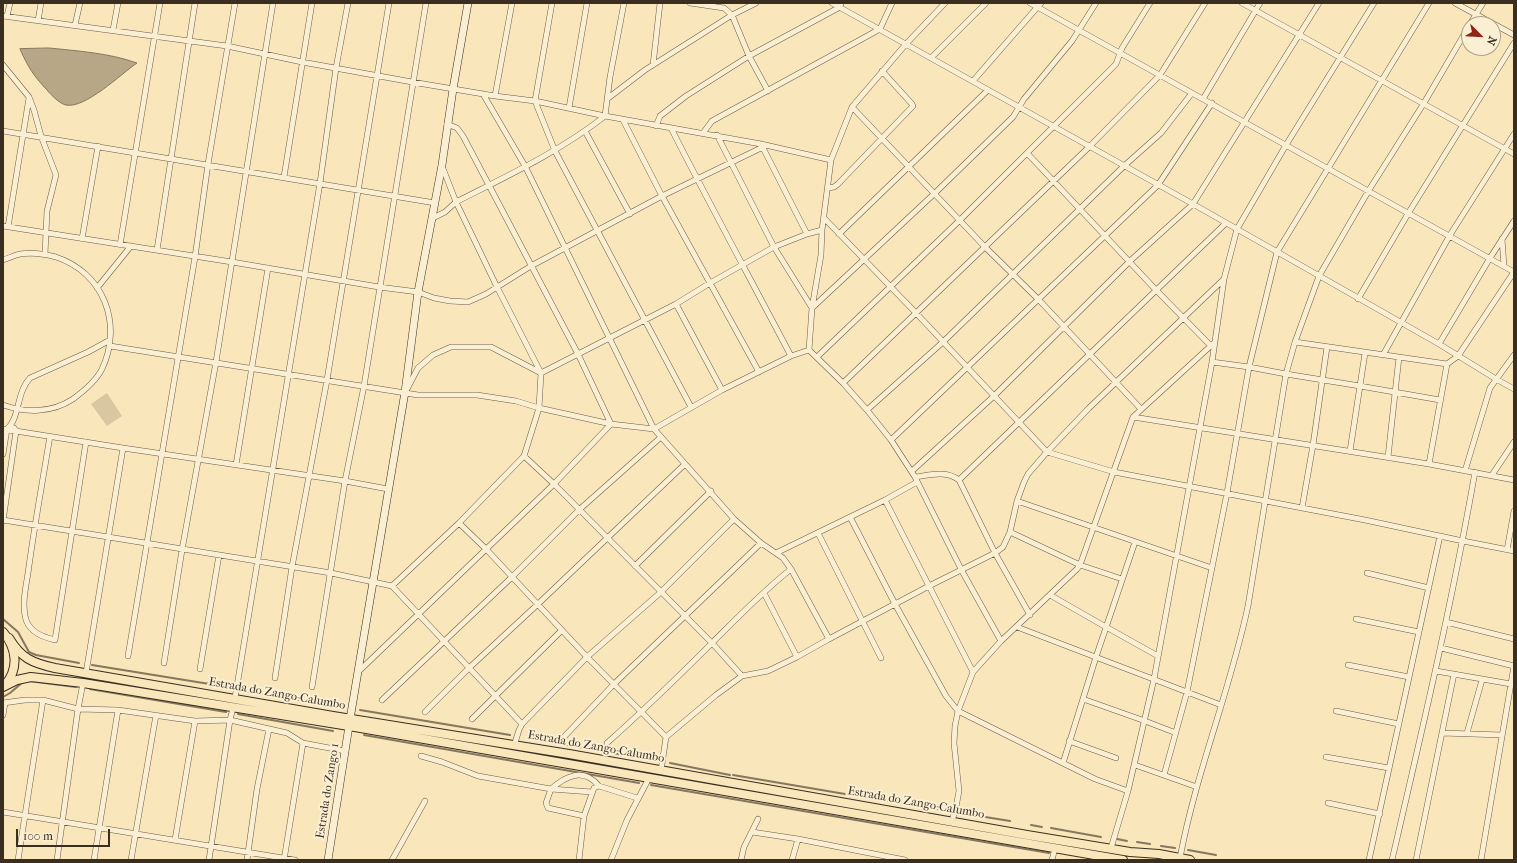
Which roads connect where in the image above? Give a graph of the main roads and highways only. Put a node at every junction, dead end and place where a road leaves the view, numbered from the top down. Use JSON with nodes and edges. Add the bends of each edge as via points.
{"nodes":[{"id":1,"x":6,"y":635,"type":"edge"},
{"id":2,"x":3,"y":688,"type":"edge"},
{"id":3,"x":350,"y":722,"type":"junction"},
{"id":4,"x":1122,"y":860,"type":"edge"},
{"id":5,"x":1190,"y":860,"type":"edge"}],
"edges":[{"from":1,"to":2,"type":"main road","via":[[13,647],[15,665],[11,677]]},
{"from":1,"to":3,"type":"main road","name":"Estrada do Zango-Calumbo","via":[[21,654],[34,662],[235,698]]},
{"from":2,"to":3,"type":"main road","name":"Estrada do Zango-Calumbo","via":[[17,680],[31,677],[232,708]]},
{"from":3,"to":4,"type":"main road","name":"Estrada do Zango-Calumbo","via":[[649,778]]},
{"from":3,"to":5,"type":"main road","name":"Estrada do Zango-Calumbo","via":[[569,754]]}]}
